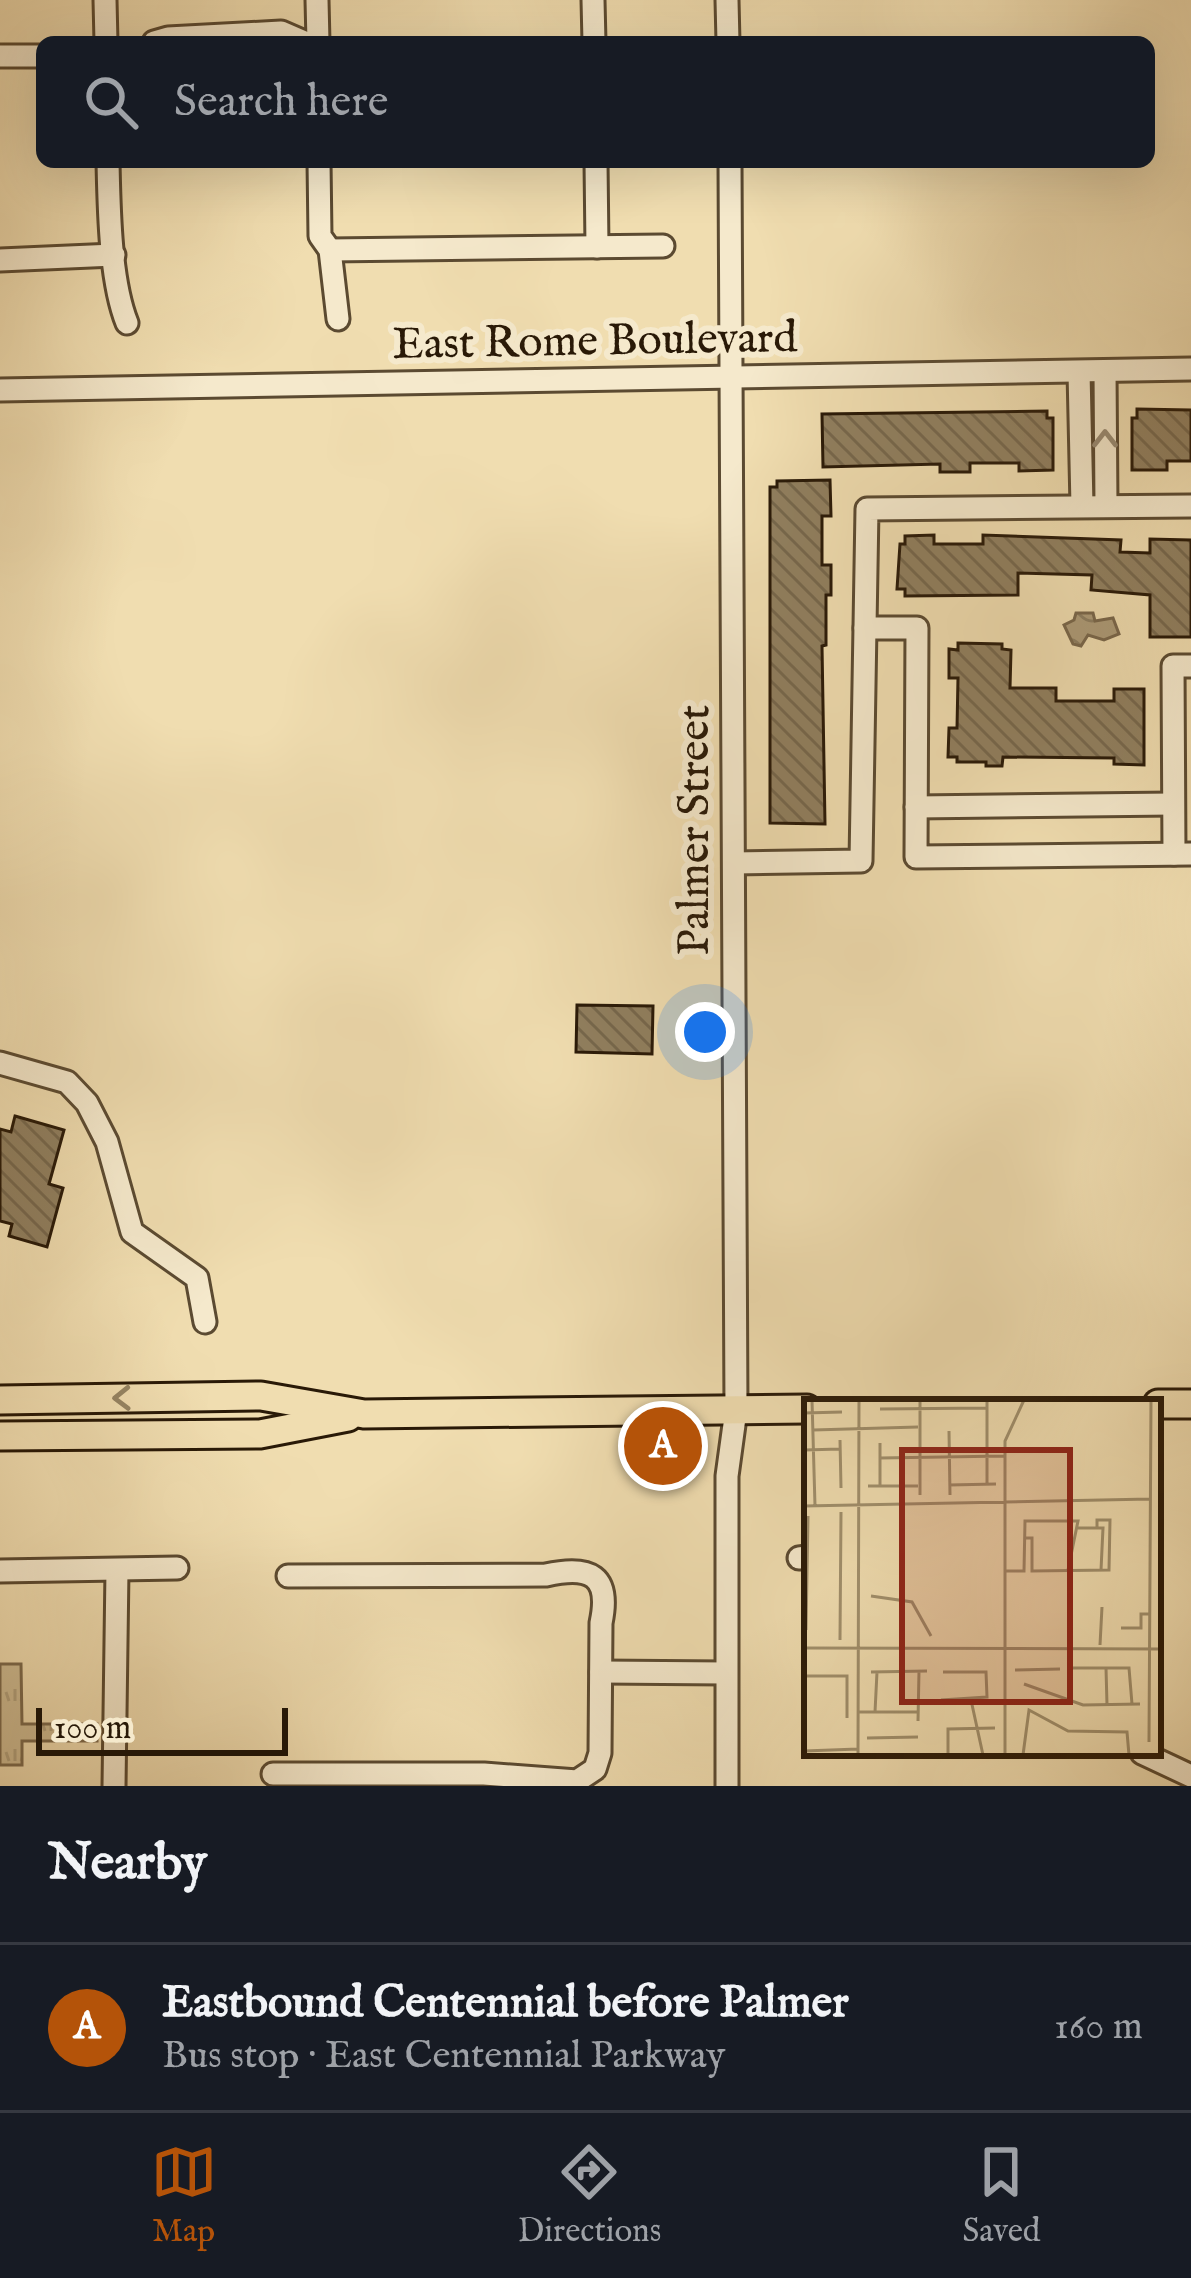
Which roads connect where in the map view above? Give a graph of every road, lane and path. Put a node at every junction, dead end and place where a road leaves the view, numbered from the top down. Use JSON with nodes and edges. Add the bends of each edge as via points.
{"nodes":[{"id":1,"x":105,"y":0,"type":"edge"},
{"id":2,"x":317,"y":0,"type":"edge"},
{"id":3,"x":593,"y":0,"type":"edge"},
{"id":4,"x":727,"y":0,"type":"edge"},
{"id":5,"x":106,"y":36,"type":"edge"},
{"id":6,"x":206,"y":36,"type":"edge"},
{"id":7,"x":290,"y":36,"type":"edge"},
{"id":8,"x":318,"y":36,"type":"edge"},
{"id":9,"x":594,"y":36,"type":"edge"},
{"id":10,"x":728,"y":36,"type":"edge"},
{"id":11,"x":0,"y":56,"type":"edge"},
{"id":12,"x":36,"y":56,"type":"edge"},
{"id":13,"x":108,"y":168,"type":"edge"},
{"id":14,"x":319,"y":168,"type":"edge"},
{"id":15,"x":596,"y":168,"type":"edge"},
{"id":16,"x":730,"y":168,"type":"edge"},
{"id":17,"x":663,"y":246,"type":"dead end"},
{"id":18,"x":597,"y":247,"type":"junction"},
{"id":19,"x":330,"y":250,"type":"junction"},
{"id":20,"x":114,"y":255,"type":"junction"},
{"id":21,"x":0,"y":260,"type":"edge"},
{"id":22,"x":338,"y":319,"type":"dead end"},
{"id":23,"x":127,"y":323,"type":"dead end"},
{"id":24,"x":1191,"y":369,"type":"edge"},
{"id":25,"x":1105,"y":371,"type":"junction"},
{"id":26,"x":1079,"y":372,"type":"junction"},
{"id":27,"x":733,"y":379,"type":"junction"},
{"id":28,"x":0,"y":390,"type":"edge"},
{"id":29,"x":1082,"y":506,"type":"junction"},
{"id":30,"x":1106,"y":506,"type":"junction"},
{"id":31,"x":1191,"y":506,"type":"edge"},
{"id":32,"x":865,"y":628,"type":"junction"},
{"id":33,"x":1191,"y":666,"type":"edge"},
{"id":34,"x":1173,"y":804,"type":"junction"},
{"id":35,"x":916,"y":806,"type":"junction"},
{"id":36,"x":1182,"y":854,"type":"edge"},
{"id":37,"x":734,"y":862,"type":"junction"},
{"id":38,"x":0,"y":1063,"type":"edge"},
{"id":39,"x":205,"y":1322,"type":"dead end"},
{"id":40,"x":232,"y":1397,"type":"junction"},
{"id":41,"x":0,"y":1400,"type":"edge"},
{"id":42,"x":804,"y":1409,"type":"edge"},
{"id":43,"x":736,"y":1410,"type":"junction"},
{"id":44,"x":364,"y":1414,"type":"junction"},
{"id":45,"x":137,"y":1435,"type":"junction"},
{"id":46,"x":0,"y":1436,"type":"edge"},
{"id":47,"x":177,"y":1568,"type":"dead end"},
{"id":48,"x":117,"y":1570,"type":"junction"},
{"id":49,"x":0,"y":1571,"type":"edge"},
{"id":50,"x":288,"y":1576,"type":"dead end"},
{"id":51,"x":601,"y":1672,"type":"junction"},
{"id":52,"x":725,"y":1673,"type":"junction"},
{"id":53,"x":1148,"y":1756,"type":"edge"},
{"id":54,"x":273,"y":1774,"type":"dead end"},
{"id":55,"x":1191,"y":1776,"type":"edge"},
{"id":56,"x":484,"y":1780,"type":"edge"},
{"id":57,"x":114,"y":1786,"type":"edge"},
{"id":58,"x":727,"y":1786,"type":"edge"}],
"edges":[{"from":1,"to":5,"type":"street"},
{"from":2,"to":8,"type":"street"},
{"from":3,"to":9,"type":"street"},
{"from":4,"to":10,"type":"street"},
{"from":6,"to":7,"type":"street"},
{"from":11,"to":12,"type":"street"},
{"from":13,"to":20,"type":"street"},
{"from":14,"to":19,"type":"street","via":[[320,236]]},
{"from":15,"to":18,"type":"street"},
{"from":16,"to":27,"type":"street","name":"Palmer Street"},
{"from":17,"to":18,"type":"street"},
{"from":18,"to":19,"type":"street"},
{"from":19,"to":22,"type":"street"},
{"from":20,"to":21,"type":"street"},
{"from":20,"to":23,"type":"street"},
{"from":24,"to":25,"type":"street","name":"East Rome Boulevard"},
{"from":25,"to":26,"type":"street","name":"East Rome Boulevard"},
{"from":30,"to":25,"type":"street","one_way":true},
{"from":26,"to":27,"type":"street","name":"East Rome Boulevard"},
{"from":26,"to":29,"type":"street"},
{"from":27,"to":28,"type":"street","name":"East Rome Boulevard"},
{"from":27,"to":37,"type":"street","name":"Palmer Street"},
{"from":29,"to":30,"type":"street"},
{"from":29,"to":32,"type":"street","via":[[867,508]]},
{"from":30,"to":31,"type":"street"},
{"from":32,"to":35,"type":"street","via":[[916,628]]},
{"from":32,"to":37,"type":"street","via":[[861,861]]},
{"from":33,"to":34,"type":"street","via":[[1173,666]]},
{"from":34,"to":35,"type":"street"},
{"from":34,"to":36,"type":"street"},
{"from":35,"to":36,"type":"street","via":[[916,857]]},
{"from":37,"to":43,"type":"street","name":"Palmer Street"},
{"from":38,"to":39,"type":"street","via":[[67,1082],[87,1103],[107,1142],[132,1232],[197,1278]]},
{"from":40,"to":41,"type":"main road","one_way":true},
{"from":40,"to":44,"type":"main road"},
{"from":40,"to":45,"type":"main road","via":[[220,1416],[175,1417]]},
{"from":42,"to":43,"type":"main road"},
{"from":43,"to":44,"type":"main road"},
{"from":43,"to":52,"type":"street","name":"Palmer Street","via":[[727,1476]]},
{"from":44,"to":45,"type":"main road","via":[[260,1434]]},
{"from":45,"to":46,"type":"main road"},
{"from":47,"to":48,"type":"street"},
{"from":48,"to":49,"type":"street"},
{"from":48,"to":57,"type":"street"},
{"from":50,"to":51,"type":"street","via":[[582,1570],[600,1582],[605,1605]]},
{"from":51,"to":52,"type":"street"},
{"from":51,"to":56,"type":"street","via":[[595,1769],[577,1781]]},
{"from":52,"to":58,"type":"street","name":"Palmer Street"},
{"from":53,"to":55,"type":"street"},
{"from":54,"to":56,"type":"street"}]}
